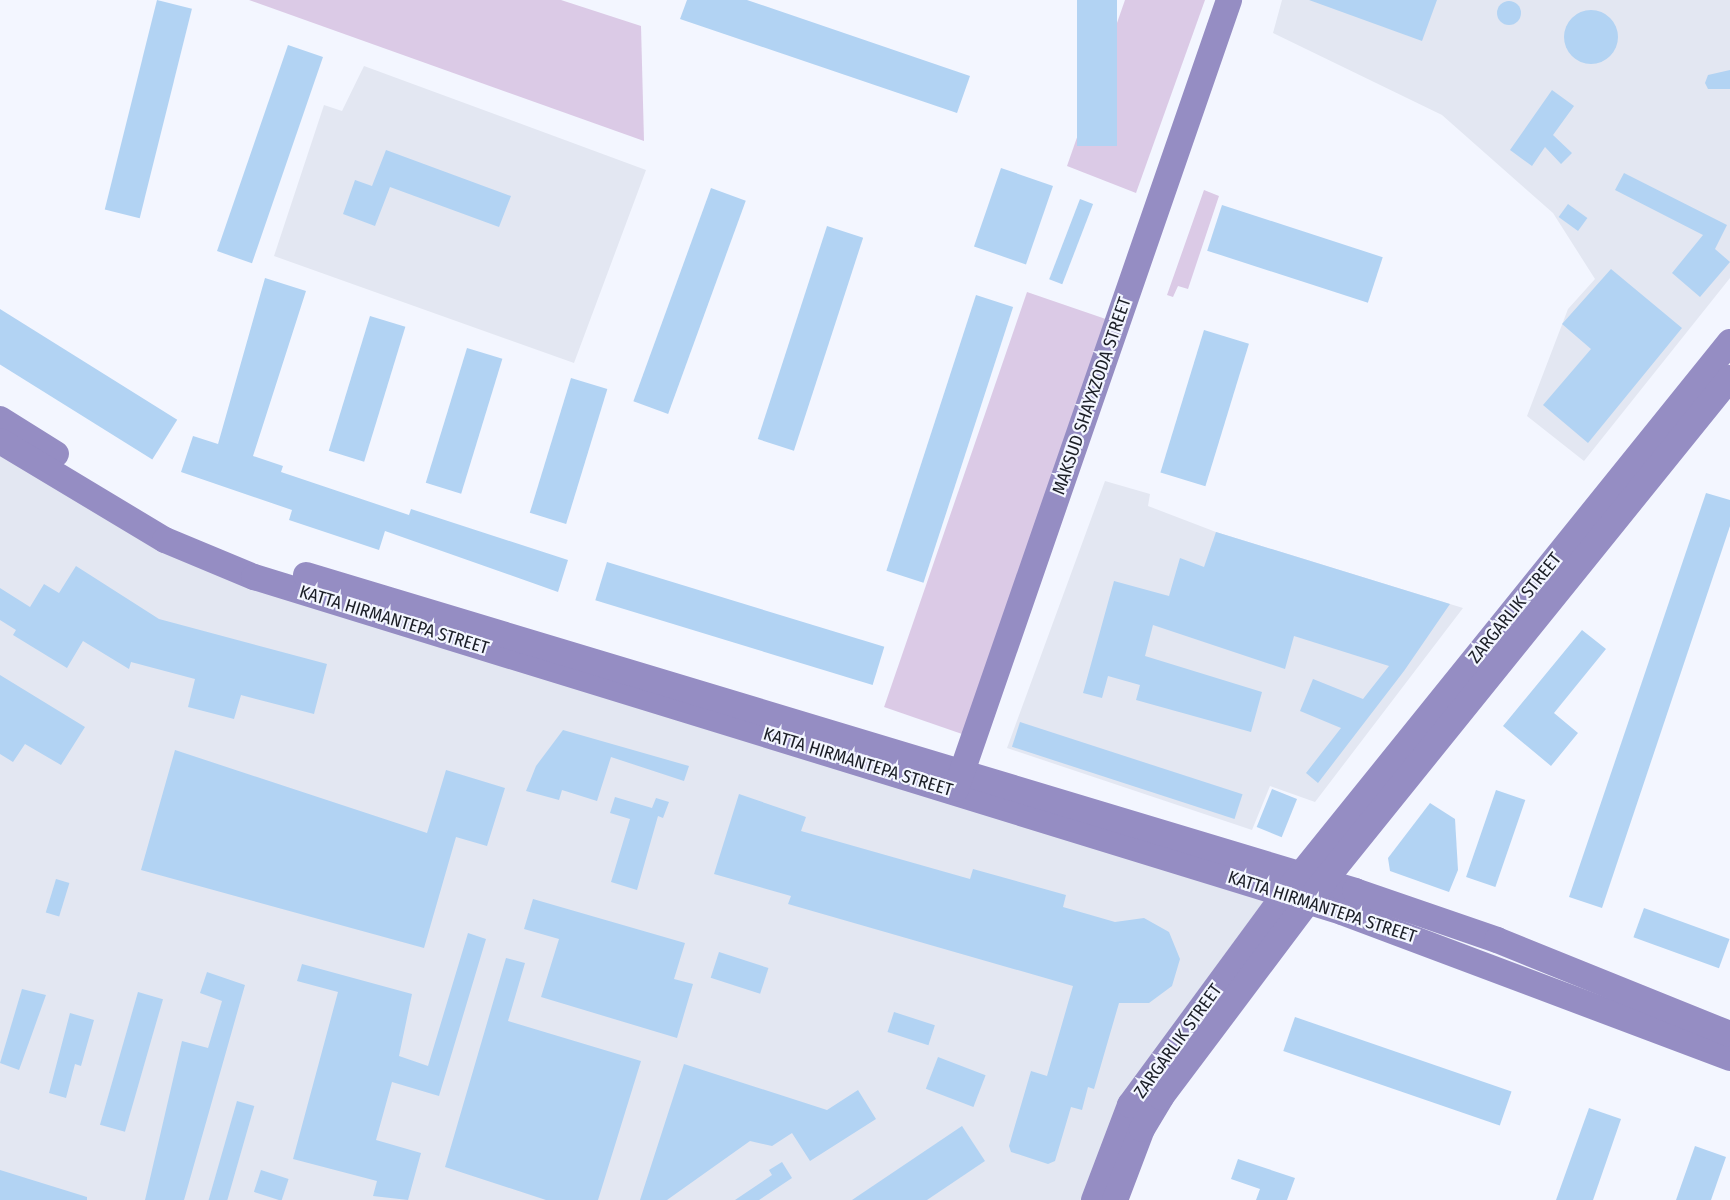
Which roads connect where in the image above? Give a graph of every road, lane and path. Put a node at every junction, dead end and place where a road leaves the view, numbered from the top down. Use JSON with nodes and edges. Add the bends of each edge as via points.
{"nodes":[{"id":1,"x":1229,"y":0,"type":"edge"},
{"id":2,"x":1730,"y":342,"type":"edge"},
{"id":3,"x":1730,"y":378,"type":"edge"},
{"id":4,"x":0,"y":419,"type":"edge"},
{"id":5,"x":0,"y":441,"type":"edge"},
{"id":6,"x":958,"y":783,"type":"junction"},
{"id":7,"x":1304,"y":888,"type":"junction"},
{"id":8,"x":1730,"y":1034,"type":"edge"},
{"id":9,"x":1730,"y":1058,"type":"edge"},
{"id":10,"x":1094,"y":1200,"type":"edge"},
{"id":11,"x":1115,"y":1200,"type":"edge"}],
"edges":[{"from":1,"to":6,"type":"main road","name":"MAKSUD SHAYXZODA STREET"},
{"from":2,"to":7,"type":"main road","name":"ZARGARLIK STREET"},
{"from":3,"to":7,"type":"main road","name":"ZARGARLIK STREET"},
{"from":4,"to":6,"type":"main road","name":"KATTA HIRMАNTEPA STREET","via":[[134,504],[224,548]]},
{"from":5,"to":6,"type":"main road","name":"KATTA HIRMАNTEPA STREET","via":[[156,534],[245,574]]},
{"from":6,"to":7,"type":"main road","name":"KATTA HIRMАNTEPA STREET"},
{"from":7,"to":8,"type":"main road","name":"KATTA HIRMАNTEPA STREET","via":[[1497,940]]},
{"from":7,"to":9,"type":"main road","name":"KATTA HIRMАNTEPA STREET"},
{"from":7,"to":10,"type":"main road","name":"ZARGARLIK STREET","via":[[1130,1105]]},
{"from":7,"to":11,"type":"main road","name":"ZARGARLIK STREET","via":[[1151,1113],[1124,1170]]}]}
